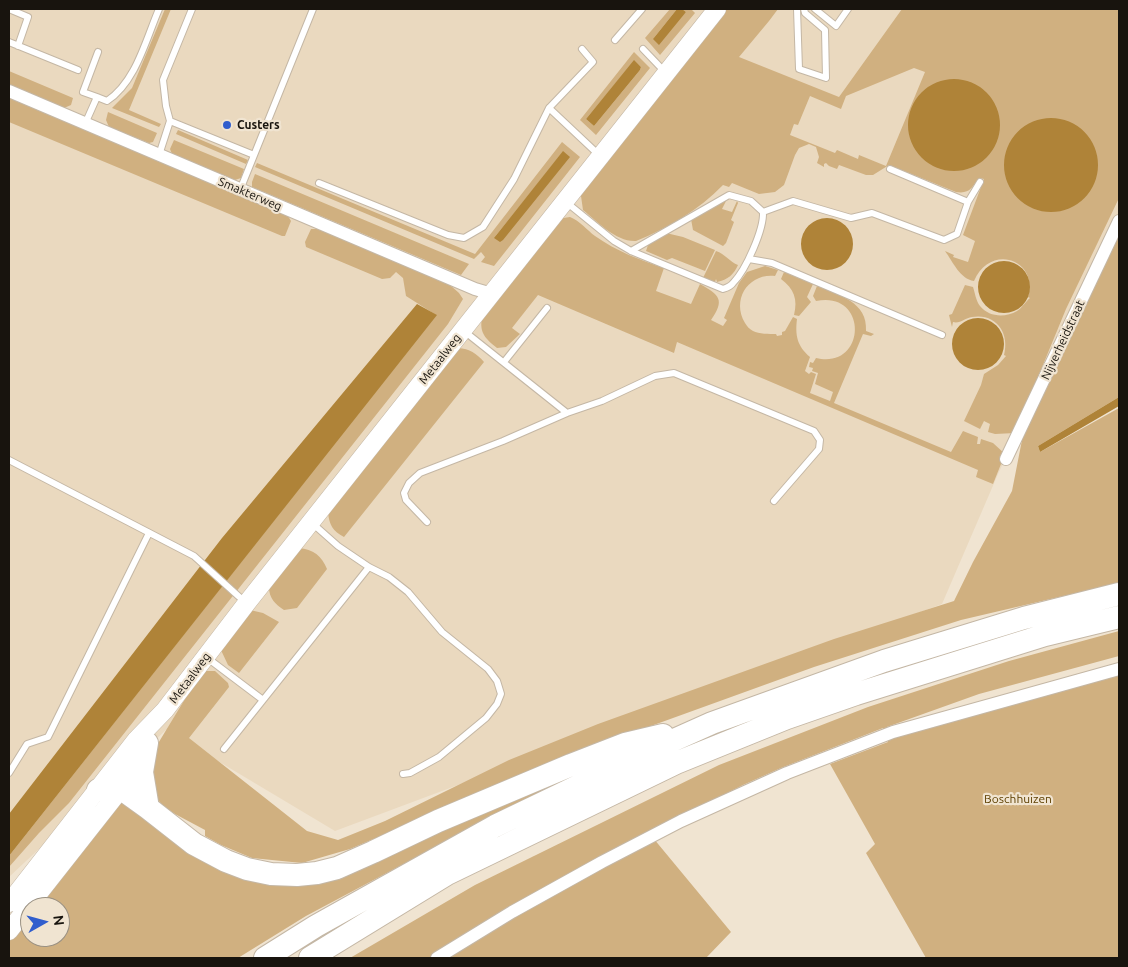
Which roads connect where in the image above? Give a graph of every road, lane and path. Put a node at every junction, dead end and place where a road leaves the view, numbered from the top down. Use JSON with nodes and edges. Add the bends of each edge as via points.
{"nodes":[{"id":1,"x":9,"y":9,"type":"edge"},
{"id":2,"x":159,"y":9,"type":"edge"},
{"id":3,"x":192,"y":9,"type":"edge"},
{"id":4,"x":313,"y":9,"type":"edge"},
{"id":5,"x":642,"y":9,"type":"edge"},
{"id":6,"x":797,"y":9,"type":"edge"},
{"id":7,"x":804,"y":9,"type":"edge"},
{"id":8,"x":815,"y":9,"type":"edge"},
{"id":9,"x":848,"y":9,"type":"edge"},
{"id":10,"x":713,"y":10,"type":"edge"},
{"id":11,"x":615,"y":40,"type":"dead end"},
{"id":12,"x":9,"y":42,"type":"edge"},
{"id":13,"x":18,"y":46,"type":"junction"},
{"id":14,"x":582,"y":49,"type":"dead end"},
{"id":15,"x":644,"y":50,"type":"dead end"},
{"id":16,"x":98,"y":52,"type":"dead end"},
{"id":17,"x":78,"y":70,"type":"dead end"},
{"id":18,"x":667,"y":73,"type":"junction"},
{"id":19,"x":9,"y":91,"type":"edge"},
{"id":20,"x":97,"y":97,"type":"junction"},
{"id":21,"x":549,"y":108,"type":"junction"},
{"id":22,"x":170,"y":121,"type":"junction"},
{"id":23,"x":85,"y":124,"type":"junction"},
{"id":24,"x":159,"y":155,"type":"junction"},
{"id":25,"x":254,"y":155,"type":"junction"},
{"id":26,"x":601,"y":156,"type":"junction"},
{"id":27,"x":890,"y":169,"type":"dead end"},
{"id":28,"x":980,"y":182,"type":"dead end"},
{"id":29,"x":319,"y":183,"type":"dead end"},
{"id":30,"x":240,"y":190,"type":"junction"},
{"id":31,"x":565,"y":202,"type":"junction"},
{"id":32,"x":968,"y":202,"type":"junction"},
{"id":33,"x":763,"y":212,"type":"junction"},
{"id":34,"x":1119,"y":221,"type":"edge"},
{"id":35,"x":631,"y":250,"type":"junction"},
{"id":36,"x":749,"y":259,"type":"junction"},
{"id":37,"x":492,"y":294,"type":"junction"},
{"id":38,"x":547,"y":308,"type":"dead end"},
{"id":39,"x":463,"y":330,"type":"junction"},
{"id":40,"x":942,"y":335,"type":"dead end"},
{"id":41,"x":504,"y":362,"type":"junction"},
{"id":42,"x":567,"y":413,"type":"junction"},
{"id":43,"x":1006,"y":459,"type":"dead end"},
{"id":44,"x":9,"y":460,"type":"edge"},
{"id":45,"x":774,"y":501,"type":"dead end"},
{"id":46,"x":311,"y":522,"type":"junction"},
{"id":47,"x":427,"y":522,"type":"dead end"},
{"id":48,"x":149,"y":533,"type":"junction"},
{"id":49,"x":369,"y":567,"type":"junction"},
{"id":50,"x":1119,"y":594,"type":"edge"},
{"id":51,"x":246,"y":604,"type":"junction"},
{"id":52,"x":1119,"y":617,"type":"edge"},
{"id":53,"x":206,"y":657,"type":"junction"},
{"id":54,"x":1119,"y":669,"type":"edge"},
{"id":55,"x":262,"y":700,"type":"junction"},
{"id":56,"x":165,"y":710,"type":"junction"},
{"id":57,"x":712,"y":723,"type":"junction"},
{"id":58,"x":147,"y":743,"type":"junction"},
{"id":59,"x":224,"y":749,"type":"dead end"},
{"id":60,"x":9,"y":773,"type":"edge"},
{"id":61,"x":403,"y":774,"type":"dead end"},
{"id":62,"x":109,"y":790,"type":"junction"},
{"id":63,"x":148,"y":808,"type":"junction"},
{"id":64,"x":9,"y":903,"type":"edge"},
{"id":65,"x":9,"y":931,"type":"edge"},
{"id":66,"x":265,"y":958,"type":"edge"},
{"id":67,"x":310,"y":958,"type":"edge"},
{"id":68,"x":437,"y":958,"type":"edge"}],
"edges":[{"from":1,"to":13,"type":"lane","via":[[28,17]]},
{"from":2,"to":20,"type":"lane","via":[[128,81],[107,101]]},
{"from":3,"to":22,"type":"lane","via":[[163,80]]},
{"from":4,"to":25,"type":"lane"},
{"from":5,"to":11,"type":"lane"},
{"from":6,"to":7,"type":"lane","via":[[799,69],[826,78],[825,30]]},
{"from":8,"to":9,"type":"lane","via":[[836,26]]},
{"from":10,"to":18,"type":"street","name":"Metaalweg"},
{"from":12,"to":13,"type":"lane"},
{"from":13,"to":17,"type":"lane"},
{"from":14,"to":21,"type":"lane","via":[[593,62]]},
{"from":15,"to":18,"type":"lane"},
{"from":16,"to":20,"type":"lane","via":[[83,92]]},
{"from":18,"to":26,"type":"street","name":"Metaalweg"},
{"from":19,"to":23,"type":"street","name":"Smakterweg"},
{"from":20,"to":23,"type":"lane"},
{"from":21,"to":26,"type":"lane"},
{"from":21,"to":29,"type":"lane","via":[[514,179],[483,227],[464,238],[448,235]]},
{"from":22,"to":24,"type":"lane"},
{"from":22,"to":25,"type":"lane"},
{"from":23,"to":24,"type":"street","name":"Smakterweg"},
{"from":24,"to":30,"type":"street","name":"Smakterweg"},
{"from":25,"to":30,"type":"lane"},
{"from":26,"to":31,"type":"street","name":"Metaalweg"},
{"from":27,"to":32,"type":"lane"},
{"from":28,"to":32,"type":"lane"},
{"from":30,"to":37,"type":"street","name":"Smakterweg"},
{"from":31,"to":35,"type":"lane","via":[[614,241]]},
{"from":31,"to":37,"type":"street","name":"Metaalweg"},
{"from":32,"to":33,"type":"lane","via":[[957,234],[944,240],[872,213],[851,218],[793,201]]},
{"from":33,"to":35,"type":"lane","via":[[751,201],[729,195]]},
{"from":33,"to":36,"type":"lane","via":[[764,219]]},
{"from":34,"to":43,"type":"street","name":"Nijverheidstraat"},
{"from":35,"to":36,"type":"lane","via":[[723,289],[733,284]]},
{"from":36,"to":40,"type":"lane","via":[[772,262]]},
{"from":37,"to":39,"type":"street","name":"Metaalweg"},
{"from":38,"to":41,"type":"lane"},
{"from":39,"to":41,"type":"lane"},
{"from":39,"to":46,"type":"street","name":"Metaalweg"},
{"from":41,"to":42,"type":"lane"},
{"from":42,"to":45,"type":"lane","via":[[602,401],[655,376],[674,373],[814,431],[820,440],[819,449]]},
{"from":42,"to":47,"type":"lane","via":[[420,473],[404,493],[406,500]]},
{"from":44,"to":48,"type":"lane"},
{"from":46,"to":49,"type":"lane"},
{"from":46,"to":51,"type":"street","name":"Metaalweg"},
{"from":48,"to":51,"type":"lane","via":[[194,556]]},
{"from":48,"to":60,"type":"lane","via":[[48,737],[28,744]]},
{"from":49,"to":55,"type":"lane"},
{"from":49,"to":61,"type":"lane","via":[[408,592],[442,632],[488,668],[501,694],[486,718],[439,756]]},
{"from":50,"to":57,"type":"highway","via":[[1024,618],[884,661]]},
{"from":51,"to":53,"type":"street","name":"Metaalweg"},
{"from":52,"to":67,"type":"highway","via":[[1045,635],[856,694],[676,763],[447,874]]},
{"from":53,"to":55,"type":"lane"},
{"from":53,"to":56,"type":"street","name":"Metaalweg"},
{"from":54,"to":68,"type":"street","via":[[893,732],[787,773],[602,862]]},
{"from":55,"to":59,"type":"lane"},
{"from":56,"to":58,"type":"street","name":"Metaalweg"},
{"from":56,"to":62,"type":"street","name":"Metaalweg","via":[[136,740]]},
{"from":57,"to":63,"type":"highway","via":[[616,748],[571,764],[355,861],[317,873],[272,874],[226,861],[194,844]]},
{"from":57,"to":66,"type":"highway","via":[[496,826]]},
{"from":58,"to":62,"type":"street","name":"Metaalweg"},
{"from":58,"to":63,"type":"highway","via":[[142,772]]},
{"from":62,"to":63,"type":"highway"},
{"from":62,"to":64,"type":"street","name":"Metaalweg"},
{"from":62,"to":65,"type":"street","name":"Metaalweg"}]}
